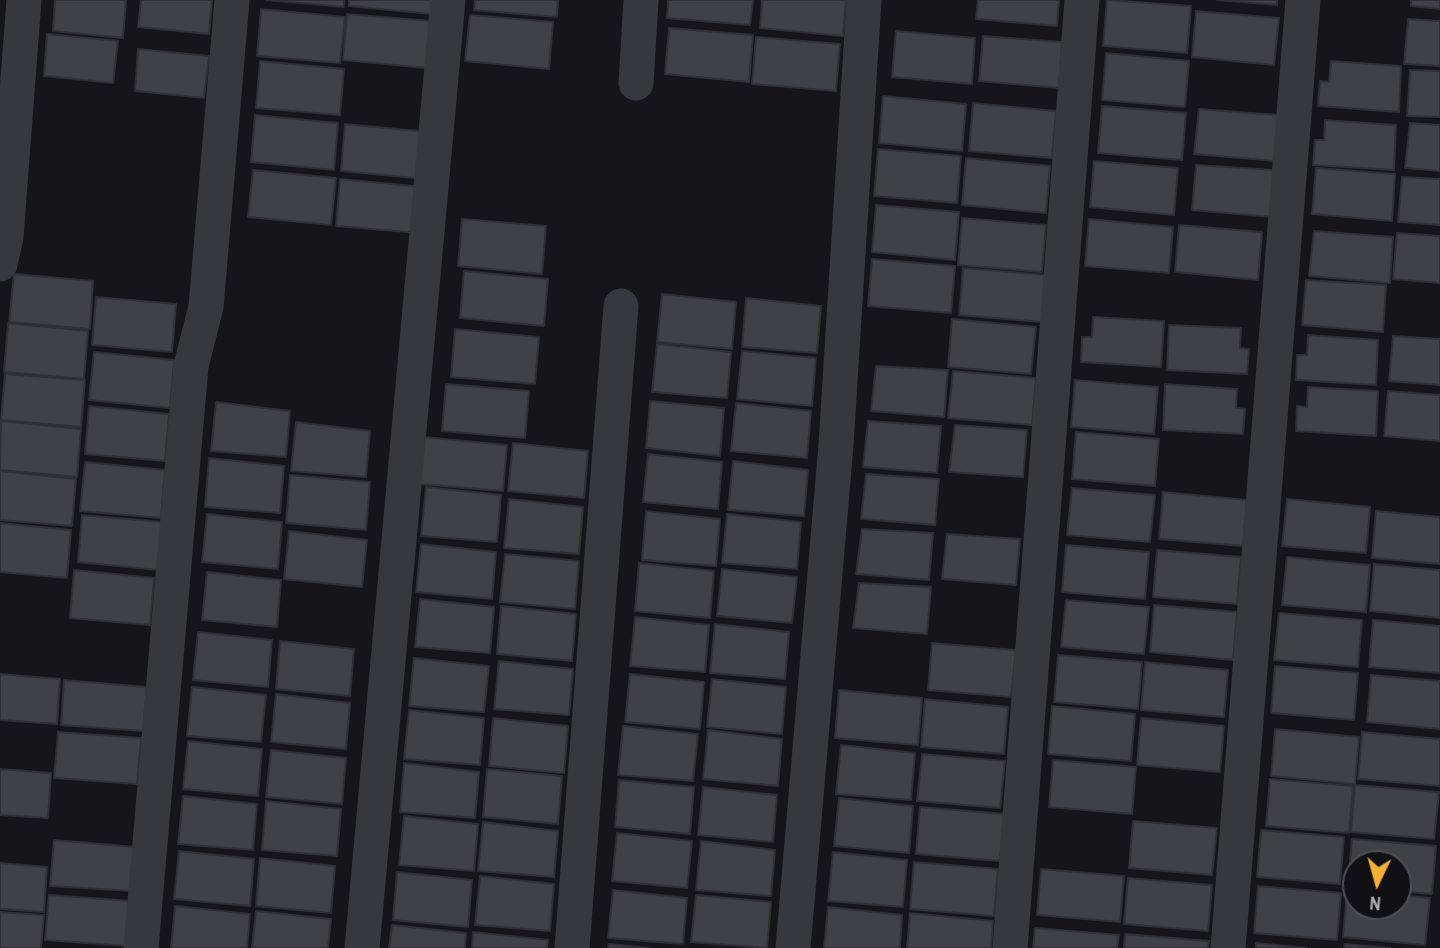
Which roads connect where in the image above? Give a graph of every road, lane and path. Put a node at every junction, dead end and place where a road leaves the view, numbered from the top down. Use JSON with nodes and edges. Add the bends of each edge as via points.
{"nodes":[{"id":1,"x":24,"y":0,"type":"edge"},
{"id":2,"x":232,"y":0,"type":"edge"},
{"id":3,"x":448,"y":0,"type":"edge"},
{"id":4,"x":641,"y":0,"type":"edge"},
{"id":5,"x":864,"y":0,"type":"edge"},
{"id":6,"x":1082,"y":0,"type":"edge"},
{"id":7,"x":1303,"y":0,"type":"edge"},
{"id":8,"x":636,"y":82,"type":"dead end"},
{"id":9,"x":0,"y":264,"type":"edge"},
{"id":10,"x":621,"y":306,"type":"dead end"},
{"id":11,"x":141,"y":948,"type":"edge"},
{"id":12,"x":362,"y":948,"type":"edge"},
{"id":13,"x":572,"y":948,"type":"edge"},
{"id":14,"x":793,"y":948,"type":"edge"},
{"id":15,"x":1010,"y":948,"type":"edge"},
{"id":16,"x":1228,"y":948,"type":"edge"}],
"edges":[{"from":1,"to":9,"type":"street","via":[[6,237]]},
{"from":2,"to":11,"type":"street","via":[[206,307],[191,366]]},
{"from":3,"to":12,"type":"street"},
{"from":4,"to":8,"type":"street"},
{"from":5,"to":14,"type":"street","via":[[836,445]]},
{"from":6,"to":15,"type":"street"},
{"from":7,"to":16,"type":"street"},
{"from":10,"to":13,"type":"street"}]}
